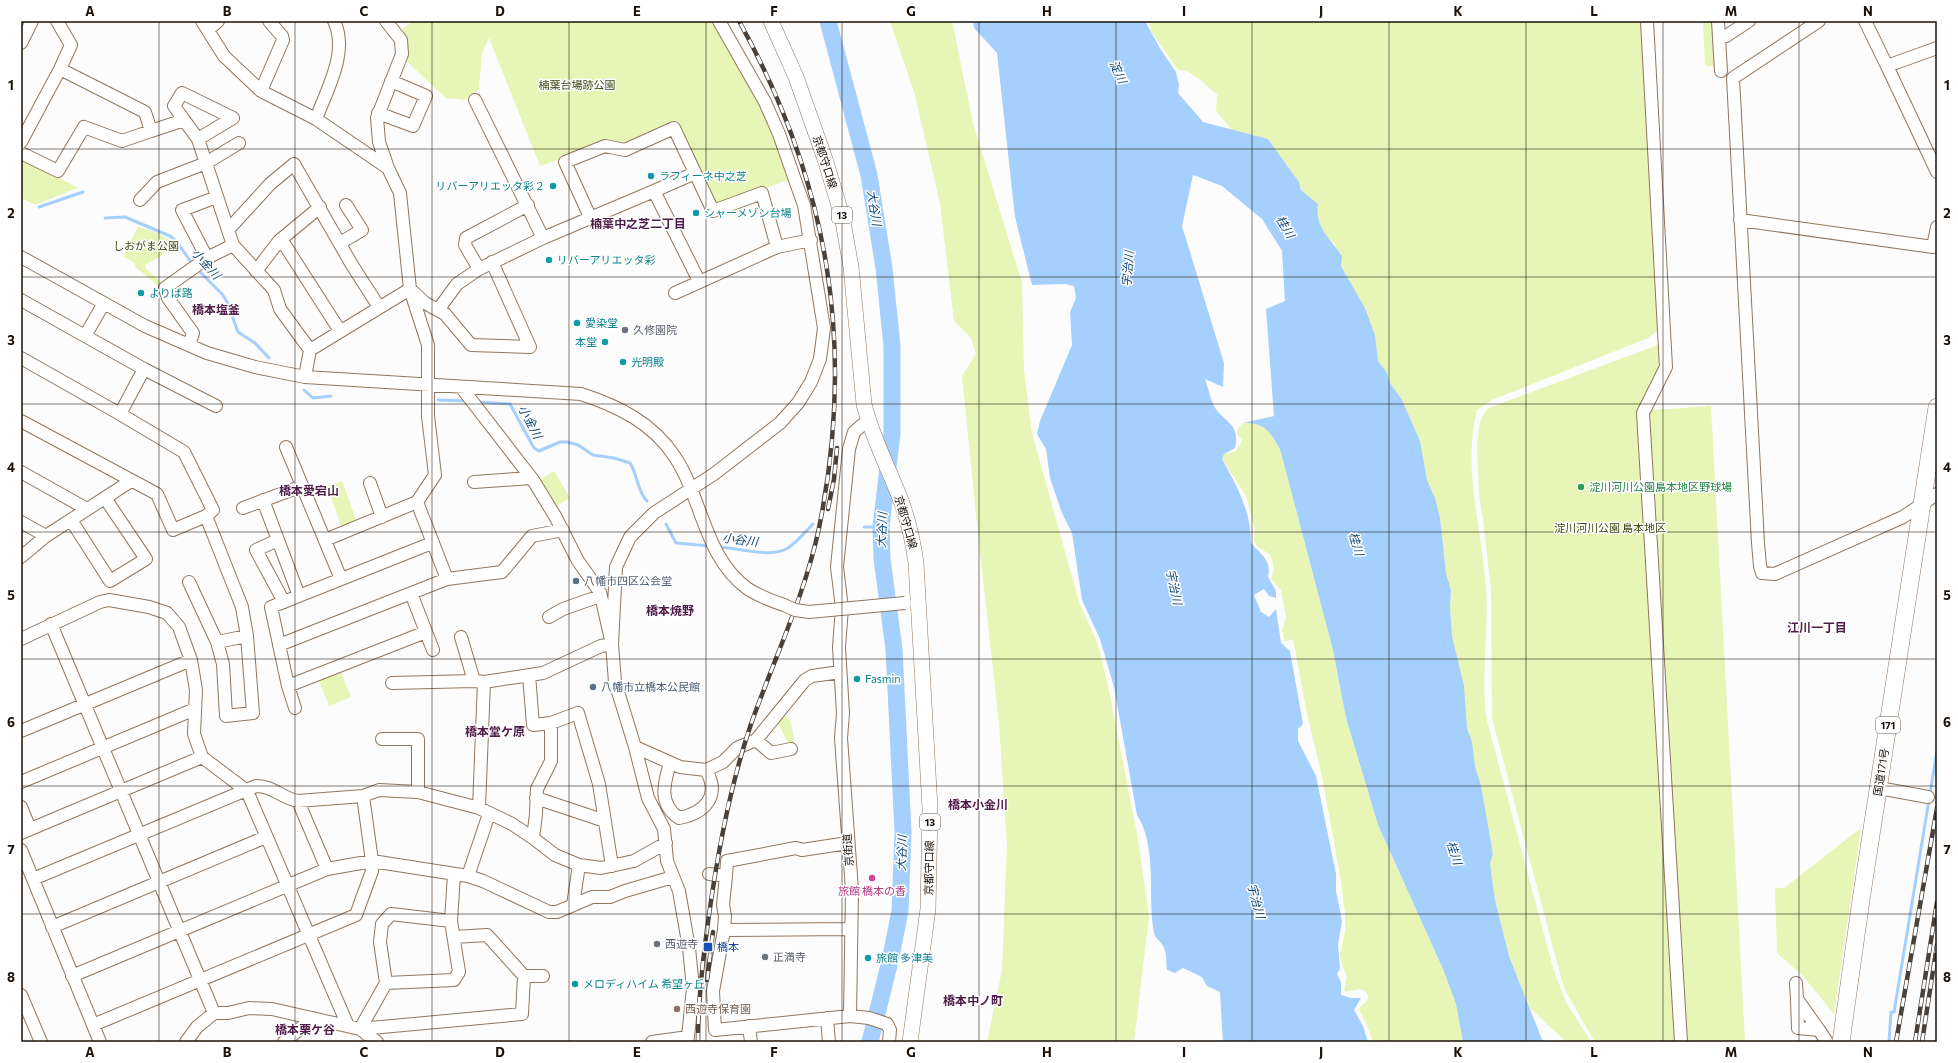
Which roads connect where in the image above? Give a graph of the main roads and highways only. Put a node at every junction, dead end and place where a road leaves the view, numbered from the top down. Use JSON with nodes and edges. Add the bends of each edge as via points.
{"nodes":[{"id":1,"x":771,"y":21,"type":"edge"},
{"id":2,"x":1937,"y":407,"type":"edge"},
{"id":3,"x":910,"y":1042,"type":"edge"},
{"id":4,"x":1841,"y":1042,"type":"edge"}],
"edges":[{"from":1,"to":3,"type":"main road","name":"京都守口線","number":"13","via":[[796,77],[842,216],[851,267],[864,404],[908,524],[916,564],[911,602],[930,808],[928,909]]},
{"from":2,"to":4,"type":"highway","name":"国道171号","number":"171"}]}
